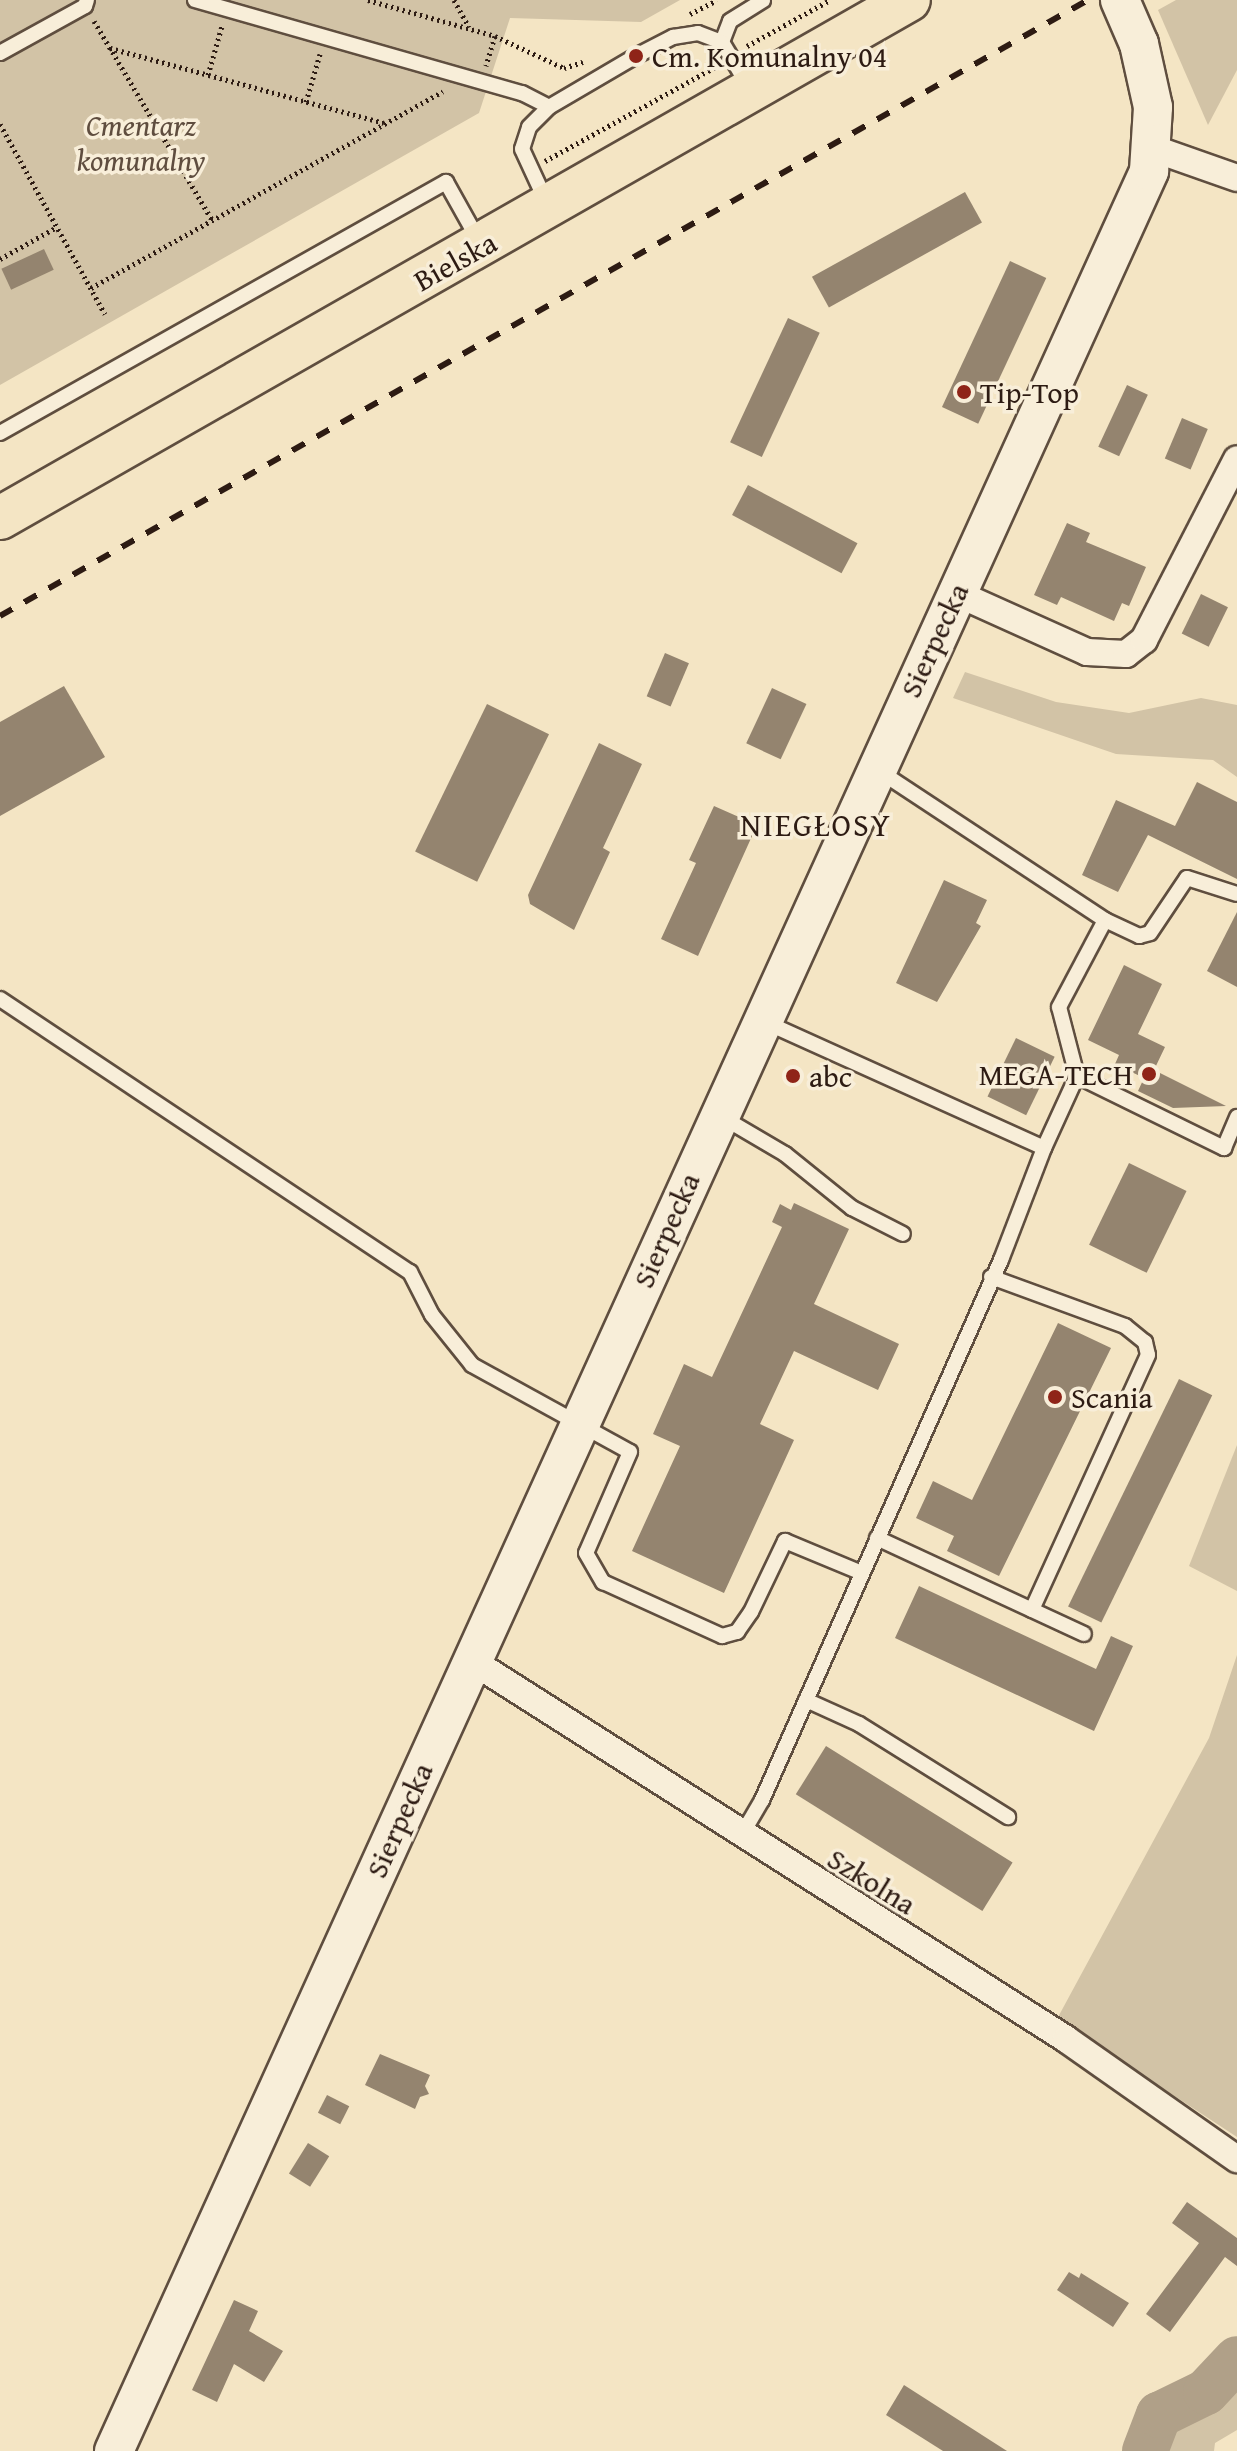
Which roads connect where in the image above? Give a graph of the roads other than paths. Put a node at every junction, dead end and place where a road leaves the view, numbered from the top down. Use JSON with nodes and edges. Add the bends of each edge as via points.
{"nodes":[{"id":1,"x":195,"y":0,"type":"edge"},
{"id":2,"x":763,"y":0,"type":"edge"},
{"id":3,"x":909,"y":0,"type":"edge"},
{"id":4,"x":1120,"y":0,"type":"edge"},
{"id":5,"x":86,"y":3,"type":"edge"},
{"id":6,"x":722,"y":42,"type":"junction"},
{"id":7,"x":0,"y":53,"type":"edge"},
{"id":8,"x":752,"y":92,"type":"junction"},
{"id":9,"x":549,"y":107,"type":"junction"},
{"id":10,"x":1152,"y":148,"type":"junction"},
{"id":11,"x":1237,"y":178,"type":"edge"},
{"id":12,"x":550,"y":209,"type":"junction"},
{"id":13,"x":481,"y":246,"type":"junction"},
{"id":14,"x":0,"y":433,"type":"edge"},
{"id":15,"x":1237,"y":459,"type":"edge"},
{"id":16,"x":0,"y":518,"type":"edge"},
{"id":17,"x":956,"y":593,"type":"junction"},
{"id":18,"x":875,"y":769,"type":"junction"},
{"id":19,"x":1237,"y":894,"type":"edge"},
{"id":20,"x":1105,"y":920,"type":"junction"},
{"id":21,"x":0,"y":999,"type":"edge"},
{"id":22,"x":761,"y":1020,"type":"junction"},
{"id":23,"x":1077,"y":1076,"type":"junction"},
{"id":24,"x":718,"y":1115,"type":"junction"},
{"id":25,"x":1237,"y":1117,"type":"edge"},
{"id":26,"x":1044,"y":1148,"type":"junction"},
{"id":27,"x":903,"y":1234,"type":"dead end"},
{"id":28,"x":991,"y":1277,"type":"junction"},
{"id":29,"x":578,"y":1426,"type":"junction"},
{"id":30,"x":877,"y":1538,"type":"junction"},
{"id":31,"x":862,"y":1573,"type":"junction"},
{"id":32,"x":1032,"y":1610,"type":"junction"},
{"id":33,"x":1084,"y":1634,"type":"dead end"},
{"id":34,"x":472,"y":1661,"type":"junction"},
{"id":35,"x":806,"y":1700,"type":"junction"},
{"id":36,"x":1008,"y":1817,"type":"dead end"},
{"id":37,"x":740,"y":1837,"type":"junction"},
{"id":38,"x":1237,"y":2159,"type":"edge"},
{"id":39,"x":114,"y":2451,"type":"edge"}],
"edges":[{"from":1,"to":9,"type":"lane","via":[[481,82]]},
{"from":2,"to":6,"type":"lane","via":[[730,21]]},
{"from":3,"to":8,"type":"main road","name":"Bielska"},
{"from":4,"to":10,"type":"street","name":"Sierpecka","via":[[1145,70],[1153,107]]},
{"from":5,"to":7,"type":"lane"},
{"from":6,"to":8,"type":"lane"},
{"from":6,"to":9,"type":"lane","via":[[698,33],[673,37]]},
{"from":8,"to":12,"type":"main road","name":"Bielska"},
{"from":9,"to":12,"type":"lane","via":[[529,127],[522,149]]},
{"from":10,"to":11,"type":"street"},
{"from":10,"to":17,"type":"street","name":"Sierpecka","via":[[1149,171],[1121,236]]},
{"from":12,"to":13,"type":"main road","name":"Bielska"},
{"from":13,"to":14,"type":"lane","via":[[446,182]]},
{"from":13,"to":16,"type":"main road","name":"Bielska"},
{"from":15,"to":17,"type":"street","via":[[1144,640],[1126,654],[1087,652]]},
{"from":17,"to":18,"type":"street","name":"Sierpecka"},
{"from":18,"to":20,"type":"lane"},
{"from":18,"to":22,"type":"street","name":"Sierpecka"},
{"from":19,"to":20,"type":"lane","via":[[1187,878],[1150,933],[1139,936]]},
{"from":20,"to":23,"type":"lane","via":[[1059,1007]]},
{"from":21,"to":29,"type":"lane","via":[[410,1272],[432,1315],[472,1365]]},
{"from":22,"to":24,"type":"street","name":"Sierpecka"},
{"from":22,"to":26,"type":"lane"},
{"from":23,"to":25,"type":"lane","via":[[1224,1148]]},
{"from":23,"to":26,"type":"lane"},
{"from":24,"to":27,"type":"lane","via":[[764,1139],[852,1208]]},
{"from":24,"to":29,"type":"street","name":"Sierpecka"},
{"from":26,"to":28,"type":"lane"},
{"from":28,"to":30,"type":"lane"},
{"from":28,"to":32,"type":"lane","via":[[1125,1326],[1145,1342],[1148,1355]]},
{"from":29,"to":31,"type":"lane","via":[[630,1452],[586,1553],[603,1582],[722,1636],[737,1632],[751,1612],[785,1541]]},
{"from":29,"to":34,"type":"street","name":"Sierpecka"},
{"from":30,"to":31,"type":"lane"},
{"from":30,"to":32,"type":"lane"},
{"from":31,"to":35,"type":"lane"},
{"from":32,"to":33,"type":"lane"},
{"from":34,"to":37,"type":"street","name":"Szkolna"},
{"from":34,"to":39,"type":"street","name":"Sierpecka"},
{"from":35,"to":36,"type":"lane","via":[[859,1724]]},
{"from":35,"to":37,"type":"lane"},
{"from":37,"to":38,"type":"street","name":"Szkolna","via":[[1066,2039]]}]}
